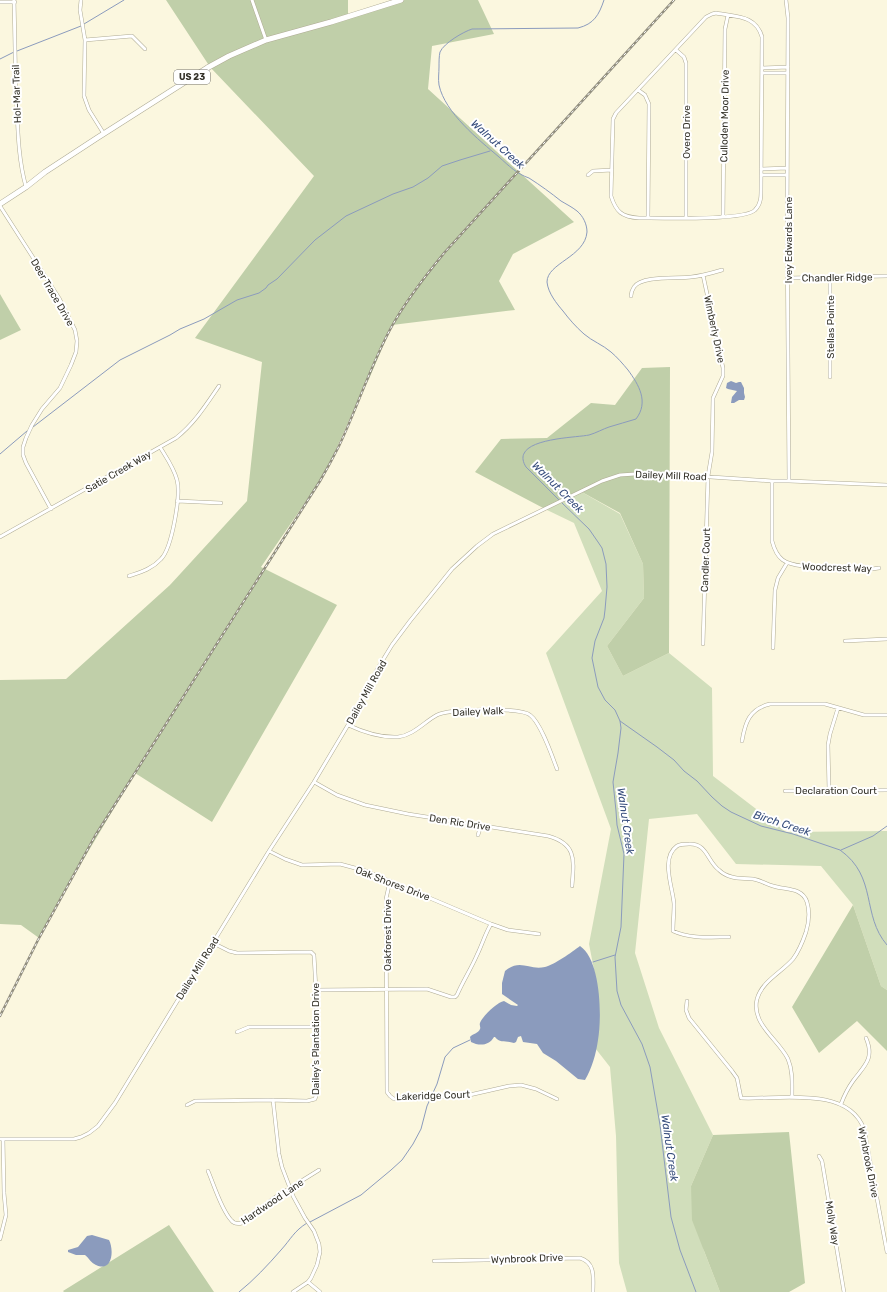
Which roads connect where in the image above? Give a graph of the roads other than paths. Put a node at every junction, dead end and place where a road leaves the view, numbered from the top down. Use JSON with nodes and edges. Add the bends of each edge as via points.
{"nodes":[{"id":1,"x":81,"y":0,"type":"edge"},
{"id":2,"x":252,"y":0,"type":"edge"},
{"id":3,"x":401,"y":0,"type":"edge"},
{"id":4,"x":786,"y":0,"type":"edge"},
{"id":5,"x":14,"y":1,"type":"edge"},
{"id":6,"x":0,"y":2,"type":"edge"},
{"id":7,"x":388,"y":2,"type":"edge"},
{"id":8,"x":728,"y":15,"type":"junction"},
{"id":9,"x":85,"y":40,"type":"junction"},
{"id":10,"x":266,"y":40,"type":"junction"},
{"id":11,"x":145,"y":49,"type":"dead end"},
{"id":12,"x":676,"y":50,"type":"junction"},
{"id":13,"x":762,"y":68,"type":"junction"},
{"id":14,"x":788,"y":68,"type":"junction"},
{"id":15,"x":762,"y":73,"type":"junction"},
{"id":16,"x":788,"y":73,"type":"junction"},
{"id":17,"x":638,"y":90,"type":"junction"},
{"id":18,"x":104,"y":134,"type":"junction"},
{"id":19,"x":787,"y":168,"type":"junction"},
{"id":20,"x":761,"y":169,"type":"junction"},
{"id":21,"x":612,"y":170,"type":"junction"},
{"id":22,"x":588,"y":175,"type":"dead end"},
{"id":23,"x":761,"y":175,"type":"junction"},
{"id":24,"x":787,"y":175,"type":"junction"},
{"id":25,"x":26,"y":187,"type":"junction"},
{"id":26,"x":0,"y":205,"type":"edge"},
{"id":27,"x":756,"y":210,"type":"junction"},
{"id":28,"x":758,"y":213,"type":"dead end"},
{"id":29,"x":723,"y":217,"type":"junction"},
{"id":30,"x":648,"y":218,"type":"junction"},
{"id":31,"x":686,"y":218,"type":"junction"},
{"id":32,"x":722,"y":270,"type":"dead end"},
{"id":33,"x":703,"y":275,"type":"junction"},
{"id":34,"x":887,"y":276,"type":"edge"},
{"id":35,"x":830,"y":277,"type":"junction"},
{"id":36,"x":788,"y":278,"type":"junction"},
{"id":37,"x":631,"y":296,"type":"dead end"},
{"id":38,"x":830,"y":377,"type":"dead end"},
{"id":39,"x":219,"y":386,"type":"dead end"},
{"id":40,"x":160,"y":447,"type":"junction"},
{"id":41,"x":708,"y":476,"type":"junction"},
{"id":42,"x":772,"y":481,"type":"junction"},
{"id":43,"x":789,"y":481,"type":"junction"},
{"id":44,"x":887,"y":485,"type":"edge"},
{"id":45,"x":177,"y":502,"type":"junction"},
{"id":46,"x":221,"y":503,"type":"dead end"},
{"id":47,"x":51,"y":509,"type":"junction"},
{"id":48,"x":0,"y":537,"type":"edge"},
{"id":49,"x":786,"y":563,"type":"junction"},
{"id":50,"x":879,"y":568,"type":"dead end"},
{"id":51,"x":129,"y":576,"type":"dead end"},
{"id":52,"x":887,"y":639,"type":"edge"},
{"id":53,"x":845,"y":641,"type":"dead end"},
{"id":54,"x":703,"y":644,"type":"dead end"},
{"id":55,"x":773,"y":648,"type":"dead end"},
{"id":56,"x":838,"y":708,"type":"junction"},
{"id":57,"x":887,"y":715,"type":"edge"},
{"id":58,"x":348,"y":725,"type":"junction"},
{"id":59,"x":742,"y":741,"type":"dead end"},
{"id":60,"x":558,"y":769,"type":"dead end"},
{"id":61,"x":314,"y":782,"type":"junction"},
{"id":62,"x":829,"y":790,"type":"junction"},
{"id":63,"x":887,"y":790,"type":"edge"},
{"id":64,"x":785,"y":791,"type":"dead end"},
{"id":65,"x":481,"y":825,"type":"junction"},
{"id":66,"x":478,"y":835,"type":"dead end"},
{"id":67,"x":270,"y":851,"type":"junction"},
{"id":68,"x":390,"y":881,"type":"junction"},
{"id":69,"x":572,"y":886,"type":"dead end"},
{"id":70,"x":491,"y":924,"type":"junction"},
{"id":71,"x":539,"y":934,"type":"dead end"},
{"id":72,"x":729,"y":937,"type":"dead end"},
{"id":73,"x":213,"y":943,"type":"junction"},
{"id":74,"x":387,"y":989,"type":"junction"},
{"id":75,"x":316,"y":990,"type":"junction"},
{"id":76,"x":687,"y":1001,"type":"dead end"},
{"id":77,"x":315,"y":1026,"type":"junction"},
{"id":78,"x":237,"y":1032,"type":"dead end"},
{"id":79,"x":866,"y":1038,"type":"dead end"},
{"id":80,"x":792,"y":1098,"type":"junction"},
{"id":81,"x":556,"y":1099,"type":"dead end"},
{"id":82,"x":273,"y":1100,"type":"junction"},
{"id":83,"x":841,"y":1104,"type":"junction"},
{"id":84,"x":187,"y":1105,"type":"dead end"},
{"id":85,"x":1,"y":1139,"type":"edge"},
{"id":86,"x":819,"y":1156,"type":"dead end"},
{"id":87,"x":319,"y":1170,"type":"dead end"},
{"id":88,"x":208,"y":1171,"type":"dead end"},
{"id":89,"x":289,"y":1189,"type":"junction"},
{"id":90,"x":0,"y":1238,"type":"edge"},
{"id":91,"x":887,"y":1252,"type":"edge"},
{"id":92,"x":434,"y":1261,"type":"dead end"},
{"id":93,"x":308,"y":1282,"type":"junction"},
{"id":94,"x":293,"y":1292,"type":"edge"},
{"id":95,"x":320,"y":1292,"type":"edge"},
{"id":96,"x":593,"y":1292,"type":"edge"},
{"id":97,"x":844,"y":1292,"type":"edge"}],
"edges":[{"from":1,"to":9,"type":"street"},
{"from":2,"to":10,"type":"street"},
{"from":3,"to":7,"type":"main road","number":"US 23"},
{"from":4,"to":14,"type":"street","name":"Ivey Edwards Lane"},
{"from":5,"to":6,"type":"street"},
{"from":5,"to":25,"type":"street","name":"Hol-Mar Trail","via":[[19,151]]},
{"from":7,"to":10,"type":"main road","number":"US 23","via":[[331,22]]},
{"from":8,"to":12,"type":"street","via":[[714,13],[706,17]]},
{"from":8,"to":13,"type":"street","via":[[746,18],[758,27],[762,37]]},
{"from":8,"to":29,"type":"street","name":"Culloden Moor Drive","via":[[725,29]]},
{"from":9,"to":11,"type":"street","via":[[132,36]]},
{"from":9,"to":18,"type":"street","via":[[84,96],[89,110]]},
{"from":10,"to":18,"type":"main road","number":"US 23","via":[[207,68]]},
{"from":12,"to":17,"type":"street"},
{"from":12,"to":31,"type":"street","name":"Overo Drive","via":[[684,57],[686,63]]},
{"from":13,"to":14,"type":"street"},
{"from":13,"to":15,"type":"street"},
{"from":14,"to":16,"type":"street","name":"Ivey Edwards Lane"},
{"from":15,"to":16,"type":"street"},
{"from":15,"to":20,"type":"street"},
{"from":16,"to":19,"type":"street","name":"Ivey Edwards Lane"},
{"from":17,"to":21,"type":"street","via":[[613,119]]},
{"from":17,"to":30,"type":"street","via":[[646,95],[650,104]]},
{"from":18,"to":25,"type":"main road","number":"US 23"},
{"from":19,"to":20,"type":"street"},
{"from":19,"to":24,"type":"street","name":"Ivey Edwards Lane"},
{"from":20,"to":23,"type":"street"},
{"from":21,"to":22,"type":"street","via":[[593,171]]},
{"from":21,"to":30,"type":"street","via":[[611,196],[617,208],[627,217]]},
{"from":23,"to":24,"type":"street"},
{"from":23,"to":27,"type":"street","via":[[760,202]]},
{"from":24,"to":36,"type":"street","name":"Ivey Edwards Lane"},
{"from":25,"to":26,"type":"main road","number":"US 23"},
{"from":26,"to":47,"type":"street","name":"Deer Trace Drive","via":[[59,298],[75,330],[77,341],[76,352],[60,388],[42,409],[23,447],[26,463]]},
{"from":27,"to":28,"type":"street"},
{"from":27,"to":29,"type":"street","via":[[740,216]]},
{"from":29,"to":31,"type":"street"},
{"from":30,"to":31,"type":"street"},
{"from":32,"to":33,"type":"street"},
{"from":33,"to":37,"type":"street","via":[[657,278],[642,282],[632,288]]},
{"from":33,"to":41,"type":"street","name":"Wimberly Drive","via":[[723,368],[723,376],[713,398],[712,452]]},
{"from":34,"to":35,"type":"street","name":"Chandler Ridge"},
{"from":35,"to":36,"type":"street","name":"Chandler Ridge"},
{"from":35,"to":38,"type":"street","name":"Stellas Pointe"},
{"from":36,"to":43,"type":"street","name":"Ivey Edwards Lane"},
{"from":39,"to":40,"type":"street","name":"Satie Creek Way","via":[[187,429]]},
{"from":40,"to":45,"type":"street","via":[[177,480]]},
{"from":40,"to":47,"type":"street","name":"Satie Creek Way"},
{"from":41,"to":42,"type":"street","name":"Dailey Mill Road"},
{"from":41,"to":54,"type":"street","name":"Candler Court"},
{"from":41,"to":58,"type":"street","name":"Dailey Mill Road","via":[[650,473],[620,475],[602,481],[494,534],[452,569],[410,621],[381,663]]},
{"from":42,"to":43,"type":"street","name":"Dailey Mill Road"},
{"from":42,"to":49,"type":"street","via":[[772,541],[777,555]]},
{"from":43,"to":44,"type":"street","name":"Dailey Mill Road"},
{"from":45,"to":46,"type":"street"},
{"from":45,"to":51,"type":"street","via":[[168,550],[162,559],[146,571]]},
{"from":47,"to":48,"type":"street","name":"Satie Creek Way"},
{"from":49,"to":50,"type":"street","name":"Woodcrest Way","via":[[803,566]]},
{"from":49,"to":55,"type":"street","via":[[775,590]]},
{"from":52,"to":53,"type":"street"},
{"from":56,"to":57,"type":"street","via":[[864,715]]},
{"from":56,"to":59,"type":"street","via":[[811,703],[763,706],[747,720]]},
{"from":56,"to":62,"type":"street","via":[[828,745]]},
{"from":58,"to":60,"type":"street","name":"Dailey Walk","via":[[373,734],[398,737],[418,730],[438,715],[449,712],[520,711],[530,714],[536,722]]},
{"from":58,"to":61,"type":"street","name":"Dailey Mill Road"},
{"from":61,"to":65,"type":"street","name":"Den Ric Drive","via":[[337,795],[365,805]]},
{"from":61,"to":67,"type":"street","name":"Dailey Mill Road"},
{"from":62,"to":63,"type":"street","name":"Declaration Court"},
{"from":62,"to":64,"type":"street","name":"Declaration Court"},
{"from":65,"to":66,"type":"street"},
{"from":65,"to":69,"type":"street","name":"Den Ric Drive","via":[[548,836],[563,842],[570,848],[572,856]]},
{"from":67,"to":68,"type":"street","name":"Oak Shores Drive","via":[[302,864],[340,864]]},
{"from":67,"to":73,"type":"street","name":"Dailey Mill Road"},
{"from":68,"to":70,"type":"street","name":"Oak Shores Drive"},
{"from":68,"to":74,"type":"street","name":"Oakforest Drive","via":[[386,899]]},
{"from":70,"to":71,"type":"street","name":"Oak Shores Drive"},
{"from":70,"to":74,"type":"street","via":[[455,997],[427,989]]},
{"from":72,"to":80,"type":"street","via":[[698,937],[681,935],[673,931],[674,904],[668,870],[672,852],[677,846],[698,846],[718,870],[726,875],[792,889],[801,893],[806,900],[808,923],[800,949],[763,987],[756,1006],[758,1018],[787,1057],[791,1069]]},
{"from":73,"to":75,"type":"street","name":"Dailey's Plantation Drive","via":[[237,953],[313,953]]},
{"from":73,"to":85,"type":"street","name":"Dailey Mill Road","via":[[115,1103],[98,1126],[74,1139]]},
{"from":74,"to":75,"type":"street"},
{"from":74,"to":81,"type":"street","name":"Lakeridge Court","via":[[387,1092],[394,1099],[465,1096],[521,1085]]},
{"from":75,"to":77,"type":"street","name":"Dailey's Plantation Drive"},
{"from":76,"to":80,"type":"street","name":"Wynbrook Drive","via":[[686,1010],[689,1018],[737,1078],[741,1098]]},
{"from":77,"to":78,"type":"street","via":[[248,1027]]},
{"from":77,"to":82,"type":"street","name":"Dailey's Plantation Drive","via":[[315,1099]]},
{"from":79,"to":83,"type":"street","via":[[868,1061],[846,1092]]},
{"from":80,"to":83,"type":"street","name":"Wynbrook Drive","via":[[818,1098]]},
{"from":82,"to":84,"type":"street","name":"Dailey's Plantation Drive","via":[[195,1101]]},
{"from":82,"to":89,"type":"street","via":[[279,1154]]},
{"from":83,"to":91,"type":"street","name":"Wynbrook Drive","via":[[857,1116],[864,1129]]},
{"from":85,"to":90,"type":"street","via":[[6,1215]]},
{"from":86,"to":97,"type":"street","name":"Molly Way","via":[[822,1161]]},
{"from":87,"to":89,"type":"street","name":"Hardwood Lane"},
{"from":88,"to":89,"type":"street","name":"Hardwood Lane","via":[[228,1216],[238,1224],[242,1224]]},
{"from":89,"to":93,"type":"street","via":[[319,1244],[317,1265]]},
{"from":92,"to":96,"type":"street","name":"Wynbrook Drive","via":[[580,1258],[592,1267]]},
{"from":93,"to":94,"type":"street"},
{"from":93,"to":95,"type":"street"}]}
